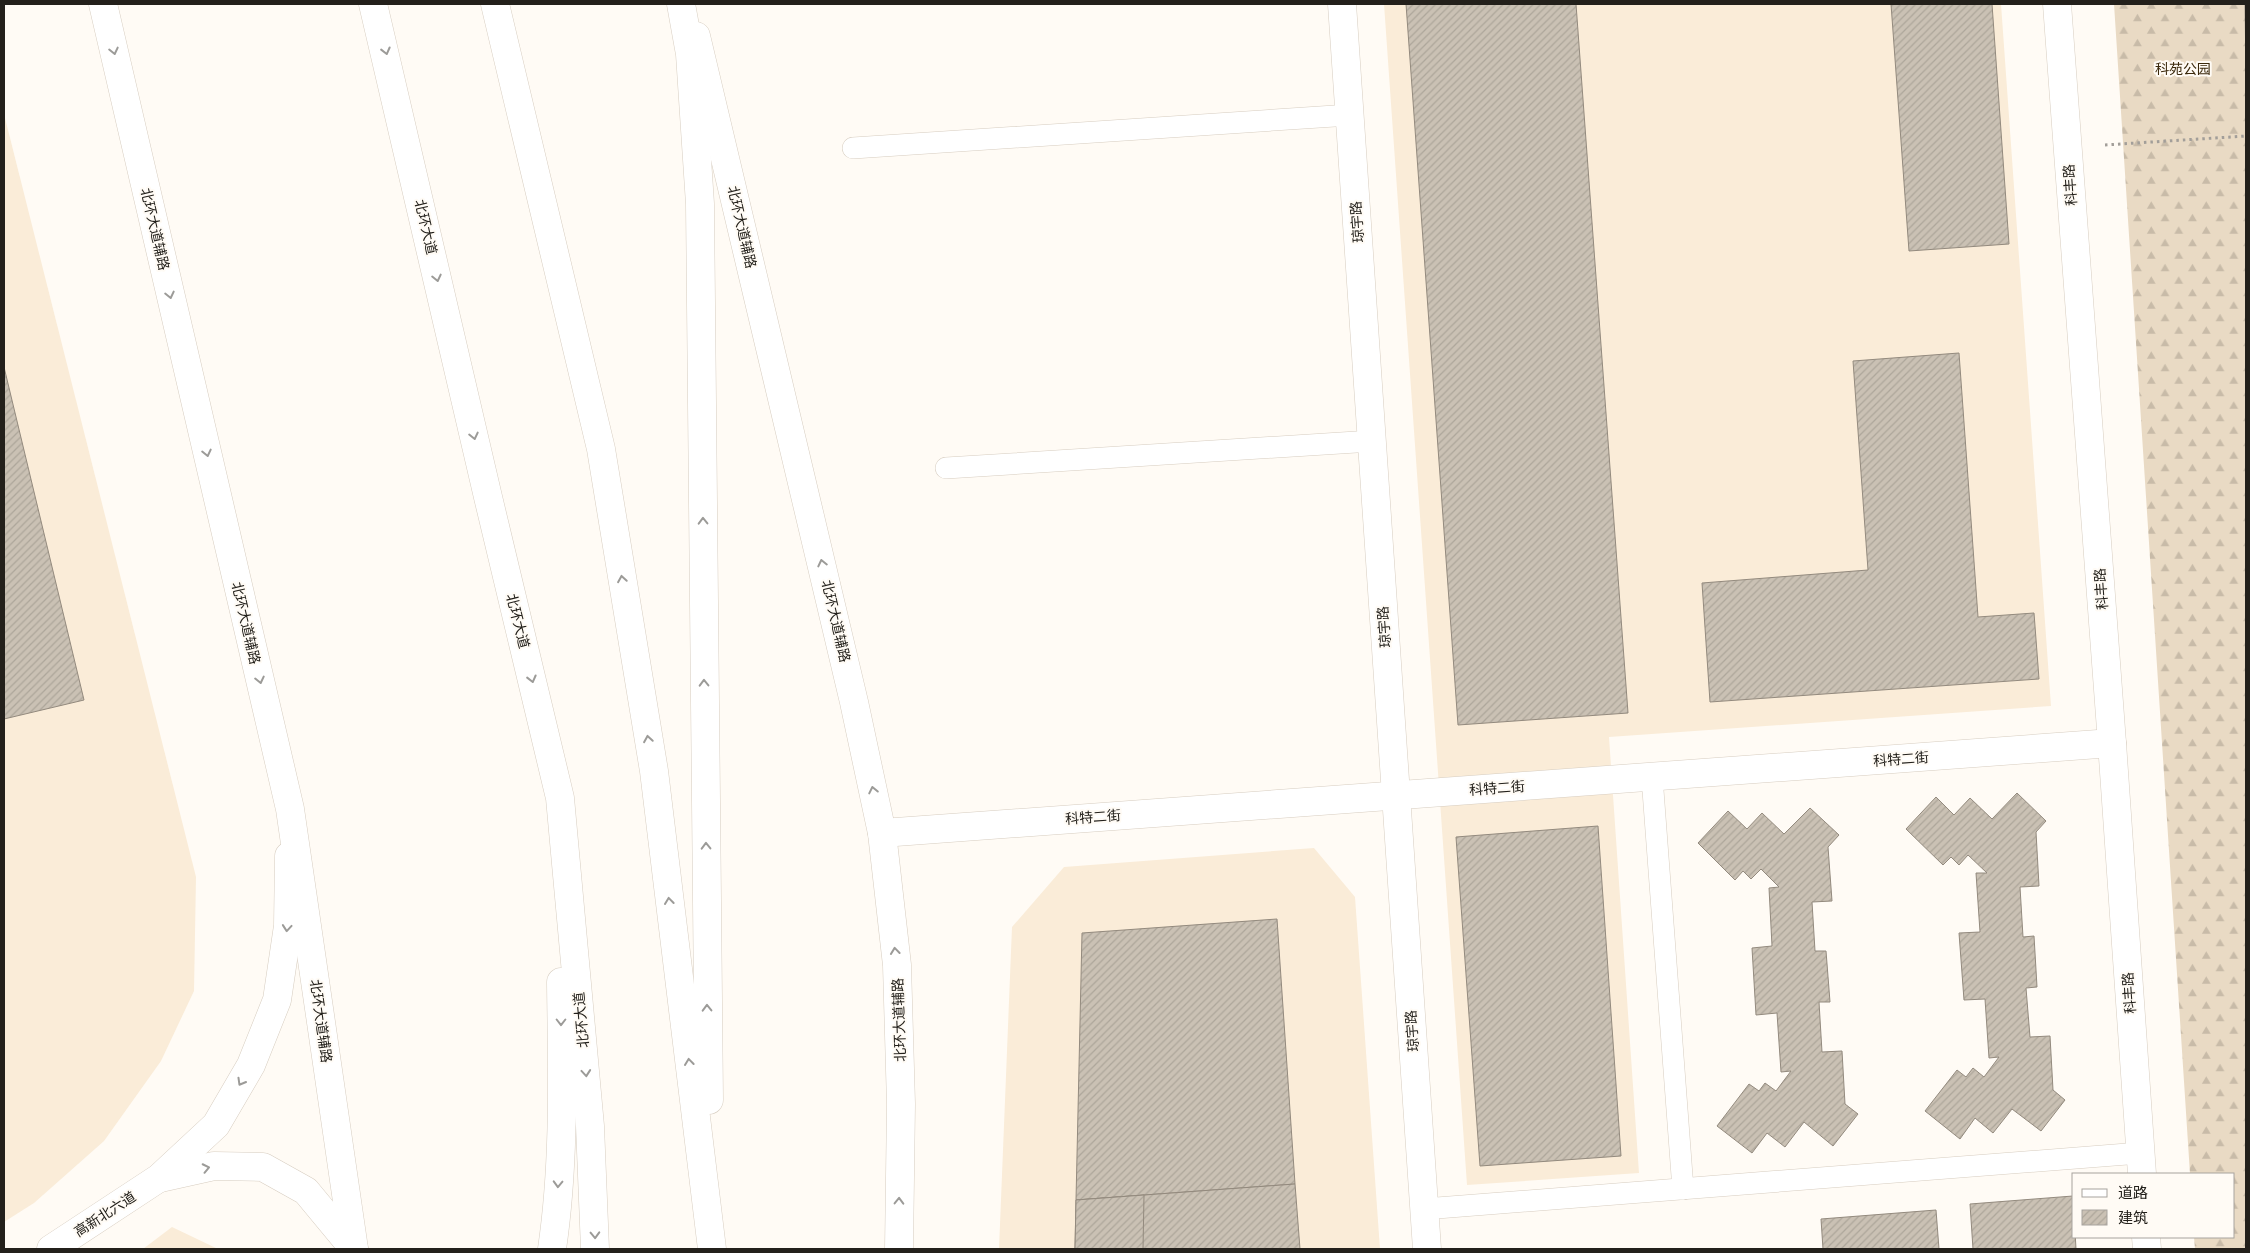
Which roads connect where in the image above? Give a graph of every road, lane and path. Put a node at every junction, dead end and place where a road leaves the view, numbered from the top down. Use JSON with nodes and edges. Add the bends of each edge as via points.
{"nodes":[{"id":1,"x":103,"y":4,"type":"edge"},
{"id":2,"x":373,"y":4,"type":"edge"},
{"id":3,"x":495,"y":4,"type":"edge"},
{"id":4,"x":682,"y":4,"type":"edge"},
{"id":5,"x":689,"y":4,"type":"edge"},
{"id":6,"x":1342,"y":4,"type":"edge"},
{"id":7,"x":2057,"y":4,"type":"edge"},
{"id":8,"x":1350,"y":115,"type":"junction"},
{"id":9,"x":2246,"y":136,"type":"edge"},
{"id":10,"x":2105,"y":144,"type":"dead end"},
{"id":11,"x":853,"y":148,"type":"dead end"},
{"id":12,"x":1372,"y":441,"type":"junction"},
{"id":13,"x":946,"y":468,"type":"dead end"},
{"id":14,"x":2112,"y":743,"type":"junction"},
{"id":15,"x":1652,"y":776,"type":"junction"},
{"id":16,"x":1396,"y":795,"type":"junction"},
{"id":17,"x":560,"y":798,"type":"junction"},
{"id":18,"x":290,"y":809,"type":"junction"},
{"id":19,"x":882,"y":833,"type":"junction"},
{"id":20,"x":2141,"y":1164,"type":"edge"},
{"id":21,"x":159,"y":1178,"type":"junction"},
{"id":22,"x":1683,"y":1189,"type":"junction"},
{"id":23,"x":1424,"y":1209,"type":"junction"},
{"id":24,"x":51,"y":1249,"type":"edge"},
{"id":25,"x":354,"y":1249,"type":"edge"},
{"id":26,"x":552,"y":1249,"type":"edge"},
{"id":27,"x":595,"y":1249,"type":"edge"},
{"id":28,"x":712,"y":1249,"type":"edge"},
{"id":29,"x":899,"y":1249,"type":"edge"},
{"id":30,"x":1427,"y":1249,"type":"edge"}],
"edges":[{"from":1,"to":18,"type":"main road","name":"北环大道辅路","one_way":true},
{"from":2,"to":17,"type":"main road","name":"北环大道","one_way":true},
{"from":28,"to":3,"type":"main road","one_way":true,"via":[[654,771],[601,449]]},
{"from":28,"to":4,"type":"main road","one_way":true,"via":[[700,204],[690,54]]},
{"from":19,"to":5,"type":"main road","name":"北环大道辅路","one_way":true},
{"from":6,"to":8,"type":"main road","name":"琼宇路"},
{"from":7,"to":14,"type":"main road","name":"科丰路"},
{"from":8,"to":11,"type":"lane"},
{"from":8,"to":12,"type":"main road","name":"琼宇路"},
{"from":9,"to":10,"type":"path"},
{"from":12,"to":13,"type":"lane"},
{"from":12,"to":16,"type":"main road","name":"琼宇路"},
{"from":14,"to":15,"type":"main road","name":"科特二街"},
{"from":14,"to":20,"type":"main road","name":"科丰路"},
{"from":15,"to":16,"type":"main road","name":"科特二街"},
{"from":15,"to":22,"type":"lane"},
{"from":16,"to":19,"type":"main road","name":"科特二街"},
{"from":16,"to":23,"type":"main road","name":"琼宇路"},
{"from":17,"to":26,"type":"main road","one_way":true,"via":[[562,1087]]},
{"from":17,"to":27,"type":"main road","name":"北环大道","one_way":true,"via":[[590,1126]]},
{"from":18,"to":21,"type":"main road","one_way":true,"via":[[288,926],[277,1000],[251,1065],[216,1125]]},
{"from":18,"to":25,"type":"main road","name":"北环大道辅路"},
{"from":29,"to":19,"type":"main road","name":"北环大道辅路","one_way":true,"via":[[901,1104],[897,965]]},
{"from":20,"to":22,"type":"lane"},
{"from":21,"to":24,"type":"main road","name":"高新北六道"},
{"from":21,"to":25,"type":"main road","one_way":true,"via":[[214,1166],[263,1167],[306,1191]]},
{"from":22,"to":23,"type":"lane"},
{"from":23,"to":30,"type":"main road","name":"琼宇路"}]}
